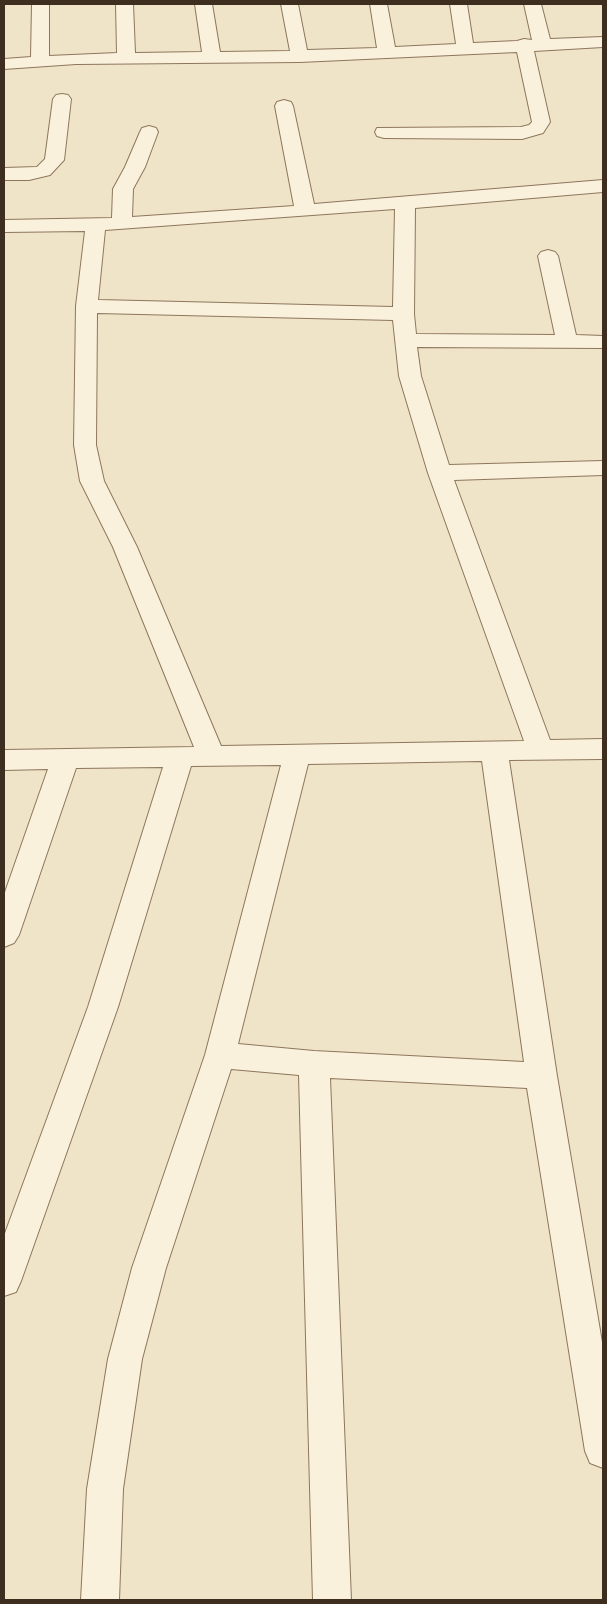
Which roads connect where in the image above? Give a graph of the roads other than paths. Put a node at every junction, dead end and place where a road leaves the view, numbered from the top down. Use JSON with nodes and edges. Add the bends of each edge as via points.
{"nodes":[{"id":1,"x":40,"y":4,"type":"edge"},
{"id":2,"x":124,"y":4,"type":"edge"},
{"id":3,"x":203,"y":4,"type":"edge"},
{"id":4,"x":288,"y":4,"type":"edge"},
{"id":5,"x":378,"y":4,"type":"edge"},
{"id":6,"x":458,"y":4,"type":"edge"},
{"id":7,"x":533,"y":4,"type":"edge"},
{"id":8,"x":603,"y":42,"type":"edge"},
{"id":9,"x":524,"y":44,"type":"junction"},
{"id":10,"x":542,"y":44,"type":"junction"},
{"id":11,"x":466,"y":48,"type":"junction"},
{"id":12,"x":387,"y":53,"type":"junction"},
{"id":13,"x":300,"y":57,"type":"junction"},
{"id":14,"x":126,"y":58,"type":"junction"},
{"id":15,"x":212,"y":59,"type":"junction"},
{"id":16,"x":40,"y":60,"type":"junction"},
{"id":17,"x":4,"y":64,"type":"edge"},
{"id":18,"x":62,"y":99,"type":"dead end"},
{"id":19,"x":284,"y":106,"type":"dead end"},
{"id":20,"x":149,"y":132,"type":"dead end"},
{"id":21,"x":384,"y":132,"type":"dead end"},
{"id":22,"x":4,"y":174,"type":"edge"},
{"id":23,"x":603,"y":186,"type":"edge"},
{"id":24,"x":405,"y":204,"type":"junction"},
{"id":25,"x":305,"y":212,"type":"junction"},
{"id":26,"x":122,"y":222,"type":"junction"},
{"id":27,"x":96,"y":225,"type":"junction"},
{"id":28,"x":4,"y":226,"type":"edge"},
{"id":29,"x":548,"y":256,"type":"dead end"},
{"id":30,"x":86,"y":306,"type":"junction"},
{"id":31,"x":403,"y":314,"type":"junction"},
{"id":32,"x":405,"y":340,"type":"junction"},
{"id":33,"x":567,"y":342,"type":"junction"},
{"id":34,"x":603,"y":342,"type":"edge"},
{"id":35,"x":603,"y":468,"type":"edge"},
{"id":36,"x":440,"y":473,"type":"junction"},
{"id":37,"x":603,"y":749,"type":"edge"},
{"id":38,"x":542,"y":750,"type":"junction"},
{"id":39,"x":494,"y":751,"type":"junction"},
{"id":40,"x":297,"y":754,"type":"junction"},
{"id":41,"x":180,"y":757,"type":"junction"},
{"id":42,"x":212,"y":757,"type":"junction"},
{"id":43,"x":4,"y":760,"type":"edge"},
{"id":44,"x":65,"y":760,"type":"junction"},
{"id":45,"x":4,"y":935,"type":"edge"},
{"id":46,"x":220,"y":1055,"type":"junction"},
{"id":47,"x":314,"y":1064,"type":"junction"},
{"id":48,"x":541,"y":1076,"type":"junction"},
{"id":49,"x":4,"y":1281,"type":"edge"},
{"id":50,"x":603,"y":1451,"type":"edge"},
{"id":51,"x":100,"y":1600,"type":"edge"},
{"id":52,"x":332,"y":1600,"type":"edge"}],
"edges":[{"from":1,"to":16,"type":"street"},
{"from":2,"to":14,"type":"street"},
{"from":3,"to":15,"type":"street"},
{"from":4,"to":13,"type":"street"},
{"from":5,"to":12,"type":"street"},
{"from":6,"to":11,"type":"street"},
{"from":7,"to":10,"type":"street"},
{"from":8,"to":10,"type":"street"},
{"from":9,"to":10,"type":"street"},
{"from":9,"to":11,"type":"street"},
{"from":9,"to":21,"type":"street","via":[[541,122],[536,128],[522,133]]},
{"from":11,"to":12,"type":"street"},
{"from":12,"to":13,"type":"street"},
{"from":13,"to":15,"type":"street"},
{"from":14,"to":15,"type":"street"},
{"from":14,"to":16,"type":"street"},
{"from":16,"to":17,"type":"street"},
{"from":18,"to":22,"type":"street","via":[[54,160],[43,171]]},
{"from":19,"to":25,"type":"street"},
{"from":20,"to":26,"type":"street","via":[[123,189]]},
{"from":23,"to":24,"type":"street"},
{"from":24,"to":25,"type":"street"},
{"from":24,"to":31,"type":"street"},
{"from":25,"to":26,"type":"street"},
{"from":26,"to":27,"type":"street"},
{"from":27,"to":28,"type":"street"},
{"from":27,"to":30,"type":"street"},
{"from":29,"to":33,"type":"street"},
{"from":30,"to":31,"type":"street"},
{"from":30,"to":42,"type":"street","via":[[85,445],[92,481],[125,547]]},
{"from":31,"to":32,"type":"street"},
{"from":32,"to":33,"type":"street"},
{"from":32,"to":36,"type":"street","via":[[410,376]]},
{"from":33,"to":34,"type":"street"},
{"from":35,"to":36,"type":"street"},
{"from":36,"to":38,"type":"street"},
{"from":37,"to":38,"type":"street"},
{"from":38,"to":39,"type":"street"},
{"from":39,"to":40,"type":"street"},
{"from":39,"to":48,"type":"street"},
{"from":40,"to":42,"type":"street"},
{"from":40,"to":46,"type":"street"},
{"from":41,"to":42,"type":"street"},
{"from":41,"to":44,"type":"street"},
{"from":41,"to":49,"type":"street","via":[[103,1007]]},
{"from":43,"to":44,"type":"street"},
{"from":44,"to":45,"type":"street"},
{"from":46,"to":47,"type":"street"},
{"from":46,"to":51,"type":"street","via":[[149,1268],[124,1359],[105,1489]]},
{"from":47,"to":48,"type":"street"},
{"from":47,"to":52,"type":"street"},
{"from":48,"to":50,"type":"street"}]}
